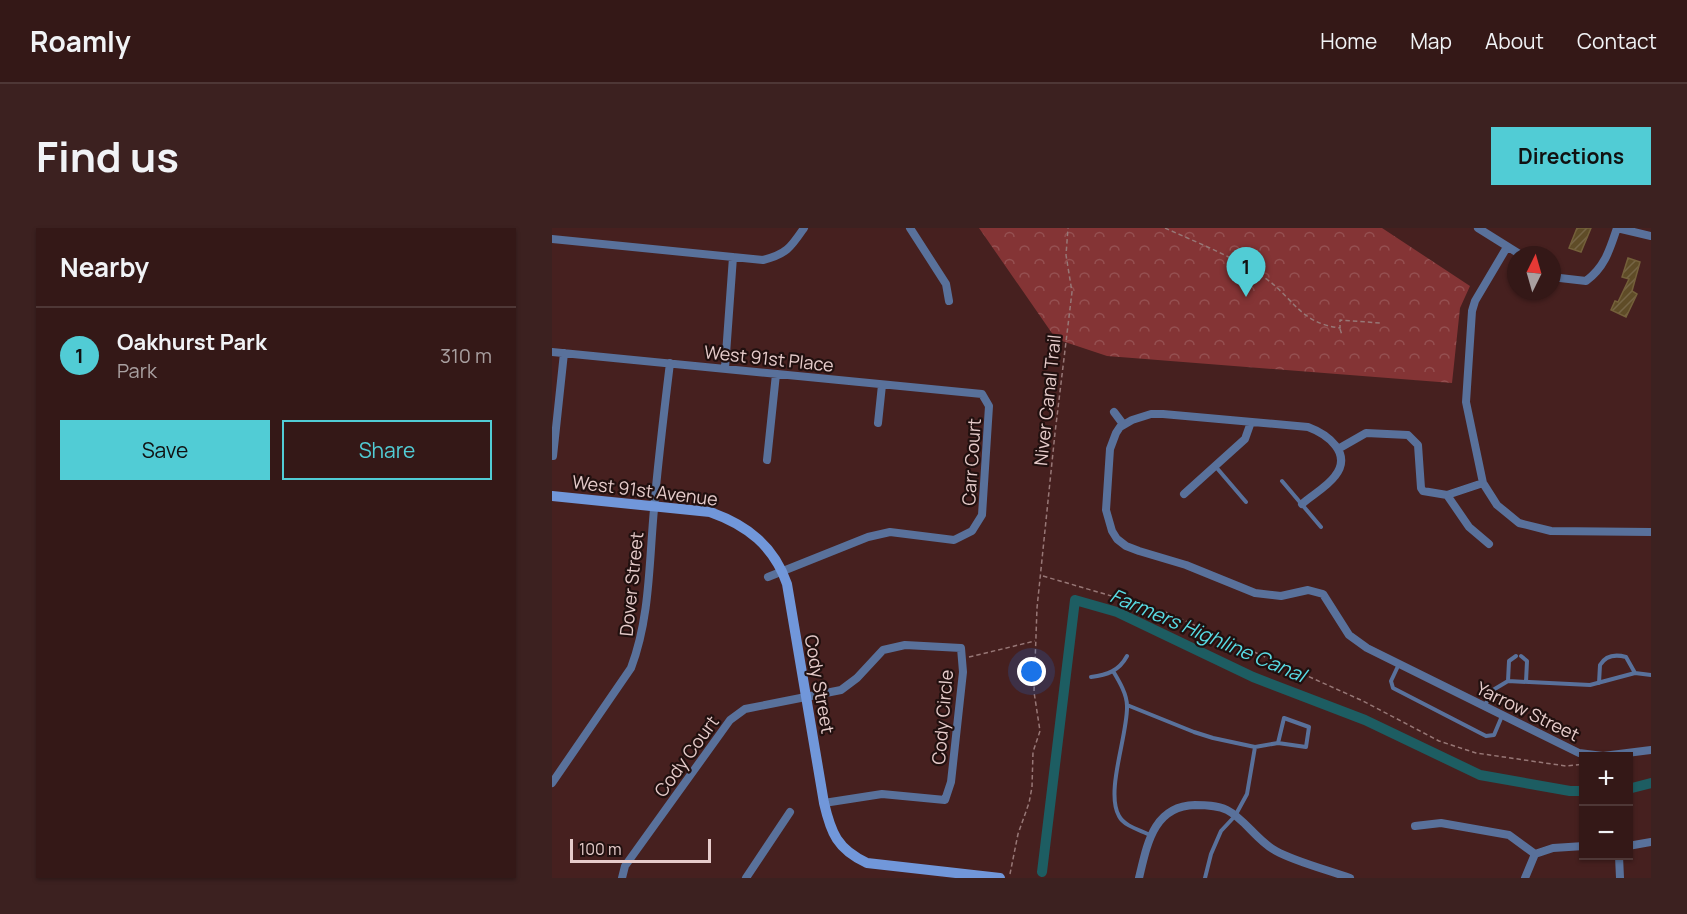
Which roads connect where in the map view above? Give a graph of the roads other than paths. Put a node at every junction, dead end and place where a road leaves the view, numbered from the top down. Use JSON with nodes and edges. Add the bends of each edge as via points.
{"nodes":[{"id":1,"x":804,"y":228,"type":"edge"},
{"id":2,"x":910,"y":228,"type":"edge"},
{"id":3,"x":1478,"y":228,"type":"edge"},
{"id":4,"x":1617,"y":228,"type":"edge"},
{"id":5,"x":1651,"y":236,"type":"edge"},
{"id":6,"x":552,"y":239,"type":"edge"},
{"id":7,"x":1507,"y":247,"type":"joint"},
{"id":8,"x":733,"y":257,"type":"junction"},
{"id":9,"x":1561,"y":278,"type":"edge"},
{"id":10,"x":949,"y":301,"type":"dead end"},
{"id":11,"x":552,"y":352,"type":"edge"},
{"id":12,"x":564,"y":353,"type":"junction"},
{"id":13,"x":670,"y":363,"type":"junction"},
{"id":14,"x":725,"y":368,"type":"junction"},
{"id":15,"x":776,"y":374,"type":"junction"},
{"id":16,"x":882,"y":385,"type":"junction"},
{"id":17,"x":982,"y":394,"type":"joint"},
{"id":18,"x":1114,"y":412,"type":"dead end"},
{"id":19,"x":1251,"y":422,"type":"junction"},
{"id":20,"x":878,"y":423,"type":"dead end"},
{"id":21,"x":1123,"y":424,"type":"junction"},
{"id":22,"x":1338,"y":448,"type":"junction"},
{"id":23,"x":553,"y":456,"type":"edge"},
{"id":24,"x":767,"y":460,"type":"dead end"},
{"id":25,"x":1216,"y":466,"type":"junction"},
{"id":26,"x":1282,"y":481,"type":"dead end"},
{"id":27,"x":1483,"y":483,"type":"junction"},
{"id":28,"x":1184,"y":494,"type":"dead end"},
{"id":29,"x":1447,"y":495,"type":"junction"},
{"id":30,"x":552,"y":496,"type":"edge"},
{"id":31,"x":1246,"y":502,"type":"dead end"},
{"id":32,"x":1302,"y":504,"type":"junction"},
{"id":33,"x":654,"y":506,"type":"junction"},
{"id":34,"x":1321,"y":527,"type":"dead end"},
{"id":35,"x":1651,"y":532,"type":"edge"},
{"id":36,"x":1489,"y":544,"type":"dead end"},
{"id":37,"x":783,"y":571,"type":"junction"},
{"id":38,"x":768,"y":577,"type":"dead end"},
{"id":39,"x":1127,"y":656,"type":"dead end"},
{"id":40,"x":1399,"y":664,"type":"junction"},
{"id":41,"x":1113,"y":672,"type":"junction"},
{"id":42,"x":1635,"y":674,"type":"junction"},
{"id":43,"x":1651,"y":675,"type":"edge"},
{"id":44,"x":1090,"y":677,"type":"dead end"},
{"id":45,"x":1508,"y":681,"type":"junction"},
{"id":46,"x":1526,"y":682,"type":"junction"},
{"id":47,"x":1599,"y":683,"type":"junction"},
{"id":48,"x":806,"y":697,"type":"junction"},
{"id":49,"x":1127,"y":705,"type":"junction"},
{"id":50,"x":1484,"y":706,"type":"junction"},
{"id":51,"x":1502,"y":715,"type":"junction"},
{"id":52,"x":1278,"y":743,"type":"junction"},
{"id":53,"x":1255,"y":747,"type":"junction"},
{"id":54,"x":1651,"y":750,"type":"edge"},
{"id":55,"x":552,"y":783,"type":"edge"},
{"id":56,"x":824,"y":803,"type":"junction"},
{"id":57,"x":790,"y":812,"type":"dead end"},
{"id":58,"x":1235,"y":816,"type":"junction"},
{"id":59,"x":1416,"y":826,"type":"dead end"},
{"id":60,"x":1150,"y":835,"type":"junction"},
{"id":61,"x":1651,"y":842,"type":"edge"},
{"id":62,"x":1633,"y":845,"type":"edge"},
{"id":63,"x":1579,"y":846,"type":"edge"},
{"id":64,"x":1536,"y":854,"type":"junction"},
{"id":65,"x":1619,"y":860,"type":"edge"},
{"id":66,"x":942,"y":875,"type":"edge"},
{"id":67,"x":622,"y":878,"type":"edge"},
{"id":68,"x":746,"y":878,"type":"edge"},
{"id":69,"x":1000,"y":878,"type":"edge"},
{"id":70,"x":1139,"y":878,"type":"edge"},
{"id":71,"x":1205,"y":878,"type":"edge"},
{"id":72,"x":1350,"y":878,"type":"edge"},
{"id":73,"x":1525,"y":878,"type":"edge"},
{"id":74,"x":1620,"y":878,"type":"edge"}],
"edges":[{"from":1,"to":8,"type":"street","via":[[790,249],[777,256],[763,260]]},
{"from":2,"to":10,"type":"street","via":[[946,284]]},
{"from":3,"to":7,"type":"street"},
{"from":4,"to":5,"type":"street"},
{"from":4,"to":9,"type":"street","via":[[1606,260],[1587,284]]},
{"from":6,"to":8,"type":"street"},
{"from":7,"to":27,"type":"street","via":[[1472,311],[1466,402]]},
{"from":8,"to":14,"type":"street"},
{"from":11,"to":12,"type":"street","name":"West 91st Place"},
{"from":12,"to":13,"type":"street","name":"West 91st Place"},
{"from":12,"to":23,"type":"street"},
{"from":13,"to":14,"type":"street","name":"West 91st Place"},
{"from":13,"to":33,"type":"street","name":"Dover Street"},
{"from":14,"to":15,"type":"street","name":"West 91st Place"},
{"from":15,"to":16,"type":"street","name":"West 91st Place"},
{"from":15,"to":24,"type":"street"},
{"from":16,"to":17,"type":"street","name":"West 91st Place"},
{"from":16,"to":20,"type":"street"},
{"from":17,"to":37,"type":"street","name":"Carr Court","via":[[989,406],[982,515],[972,531],[954,540],[890,532]]},
{"from":18,"to":21,"type":"street"},
{"from":19,"to":21,"type":"street","via":[[1151,414]]},
{"from":19,"to":22,"type":"street","via":[[1308,427],[1324,434]]},
{"from":19,"to":25,"type":"street","via":[[1245,439]]},
{"from":21,"to":40,"type":"street","via":[[1110,449],[1107,484],[1106,510],[1117,539],[1126,546],[1186,565],[1255,594],[1319,592],[1349,635]]},
{"from":22,"to":29,"type":"street","via":[[1366,433],[1408,435],[1418,445],[1421,488],[1427,493]]},
{"from":22,"to":32,"type":"street","via":[[1341,459],[1335,476]]},
{"from":25,"to":28,"type":"street"},
{"from":25,"to":31,"type":"lane"},
{"from":26,"to":32,"type":"lane"},
{"from":27,"to":29,"type":"street"},
{"from":27,"to":35,"type":"street","via":[[1497,505],[1519,523],[1551,531]]},
{"from":29,"to":36,"type":"street","via":[[1469,526]]},
{"from":30,"to":33,"type":"street","name":"West 91st Avenue"},
{"from":32,"to":34,"type":"lane"},
{"from":33,"to":37,"type":"street","name":"West 91st Avenue","via":[[710,512],[732,520],[750,531]]},
{"from":33,"to":55,"type":"street","name":"Dover Street","via":[[644,624],[631,668]]},
{"from":37,"to":38,"type":"street"},
{"from":37,"to":48,"type":"street","name":"Cody Street"},
{"from":39,"to":41,"type":"lane"},
{"from":40,"to":50,"type":"street","name":"Yarrow Street"},
{"from":40,"to":51,"type":"lane","via":[[1391,681],[1393,688],[1486,736],[1494,735]]},
{"from":41,"to":44,"type":"lane"},
{"from":41,"to":49,"type":"lane"},
{"from":42,"to":43,"type":"lane"},
{"from":42,"to":47,"type":"lane"},
{"from":42,"to":47,"type":"lane","via":[[1626,657],[1609,656],[1600,665]]},
{"from":45,"to":46,"type":"lane"},
{"from":45,"to":46,"type":"lane","via":[[1509,661],[1518,656],[1527,661]]},
{"from":45,"to":50,"type":"lane","via":[[1493,690]]},
{"from":46,"to":47,"type":"lane"},
{"from":48,"to":56,"type":"street","name":"Cody Street"},
{"from":48,"to":56,"type":"street","name":"Cody Circle","via":[[841,690],[883,650],[905,645],[960,648],[963,672],[951,782],[945,800],[882,794]]},
{"from":48,"to":67,"type":"street","name":"Cody Court","via":[[745,709],[730,720],[625,866]]},
{"from":49,"to":53,"type":"lane","via":[[1194,732]]},
{"from":49,"to":60,"type":"lane","via":[[1115,805],[1126,824]]},
{"from":50,"to":51,"type":"street","name":"Yarrow Street"},
{"from":51,"to":54,"type":"street","name":"Yarrow Street","via":[[1591,756]]},
{"from":52,"to":52,"type":"lane","via":[[1306,747],[1309,727],[1284,718]]},
{"from":52,"to":53,"type":"lane"},
{"from":53,"to":58,"type":"lane","via":[[1247,794]]},
{"from":56,"to":66,"type":"street","name":"Cody Street","via":[[835,839],[855,858]]},
{"from":57,"to":68,"type":"street"},
{"from":58,"to":60,"type":"street","via":[[1217,807],[1188,805],[1166,815]]},
{"from":58,"to":71,"type":"lane","via":[[1221,831]]},
{"from":58,"to":72,"type":"street","via":[[1277,852]]},
{"from":59,"to":64,"type":"street","via":[[1441,823],[1509,835]]},
{"from":60,"to":70,"type":"street"},
{"from":61,"to":62,"type":"street"},
{"from":63,"to":64,"type":"street"},
{"from":64,"to":73,"type":"street"},
{"from":65,"to":74,"type":"street"},
{"from":66,"to":69,"type":"street","name":"Cody Street"}]}
